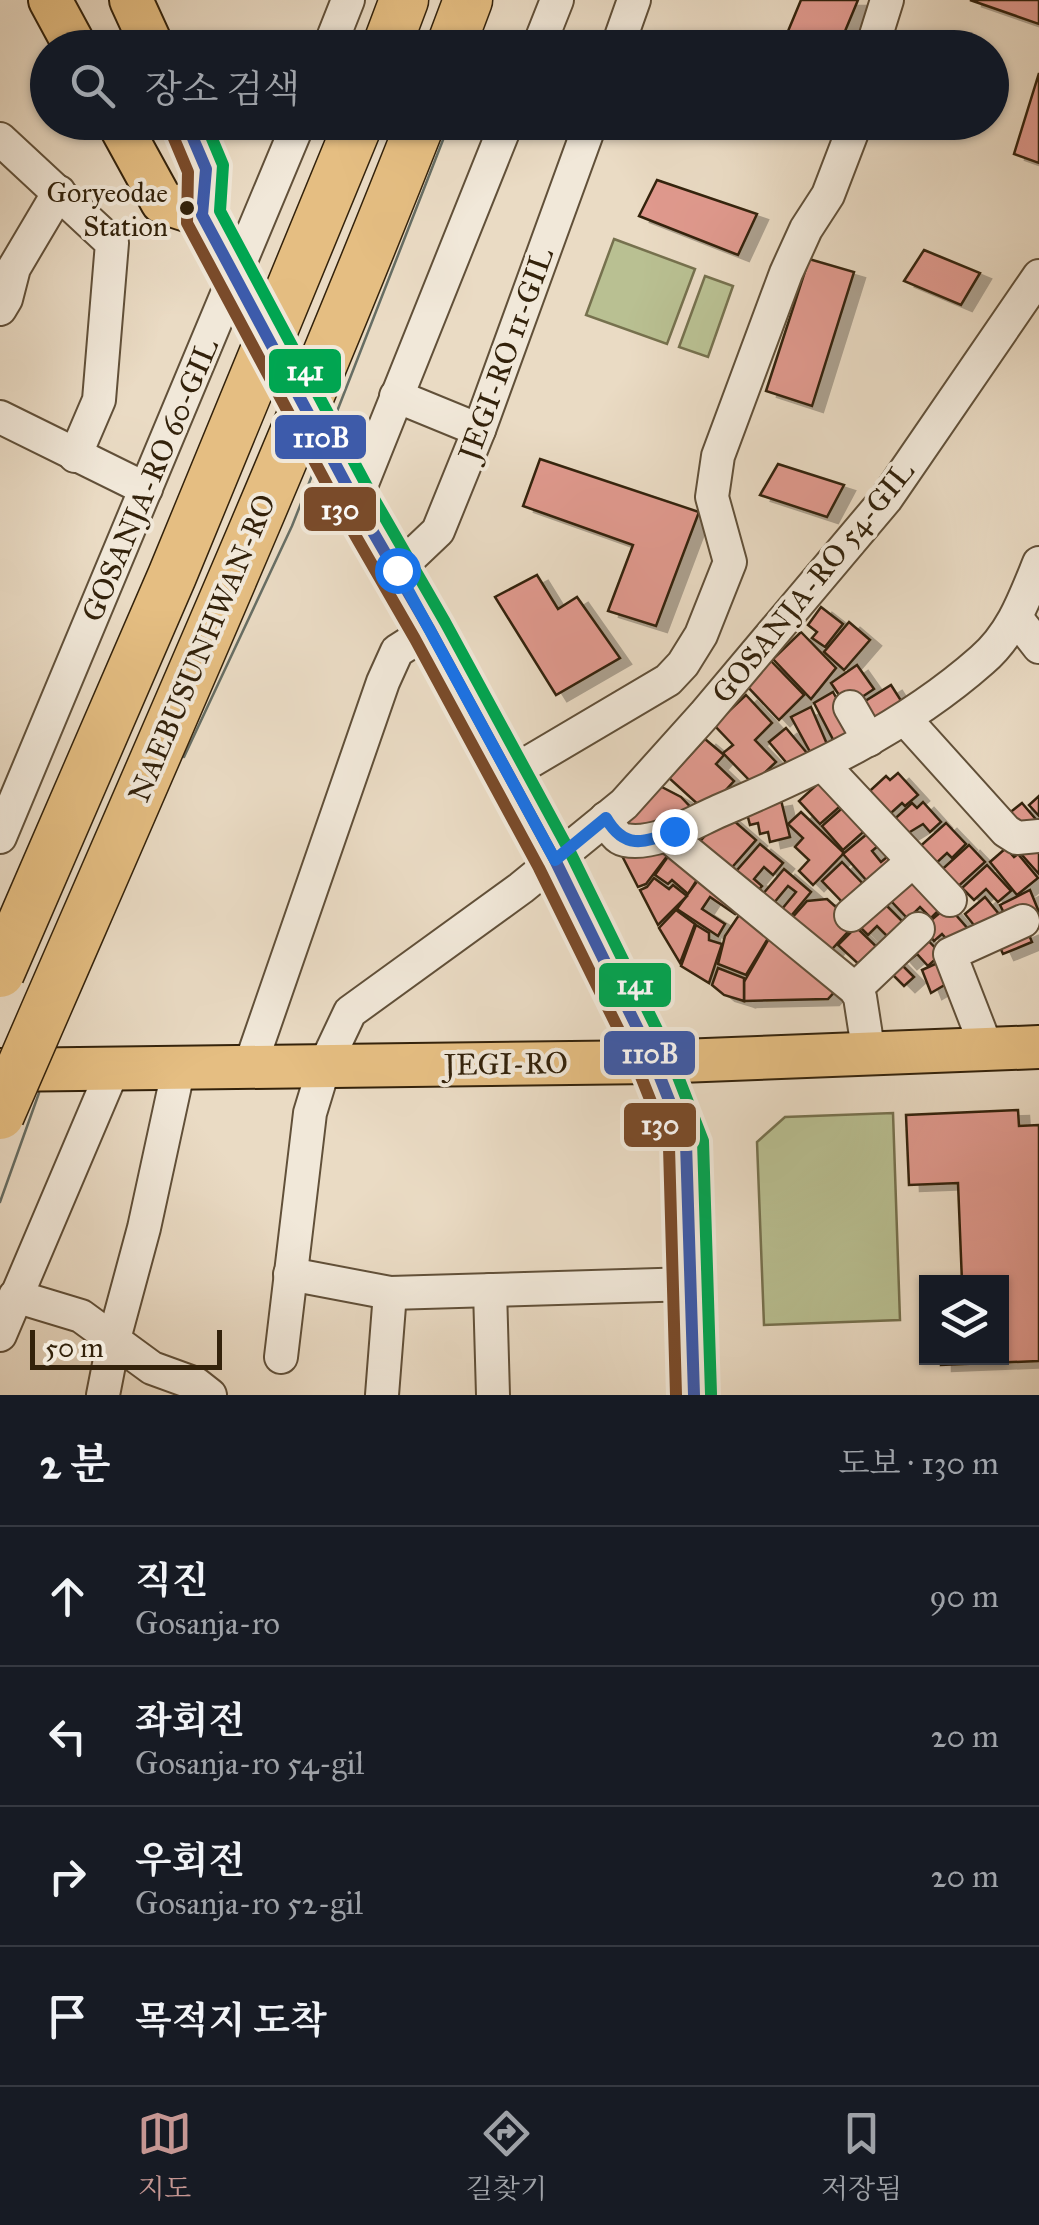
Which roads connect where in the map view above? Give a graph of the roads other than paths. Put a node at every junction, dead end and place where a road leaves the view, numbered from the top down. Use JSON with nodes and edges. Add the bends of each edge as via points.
{"nodes":[{"id":1,"x":50,"y":0,"type":"edge"},
{"id":2,"x":132,"y":0,"type":"edge"},
{"id":3,"x":348,"y":0,"type":"edge"},
{"id":4,"x":404,"y":0,"type":"edge"},
{"id":5,"x":468,"y":0,"type":"edge"},
{"id":6,"x":557,"y":0,"type":"edge"},
{"id":7,"x":634,"y":0,"type":"edge"},
{"id":8,"x":887,"y":0,"type":"edge"},
{"id":9,"x":66,"y":30,"type":"edge"},
{"id":10,"x":145,"y":30,"type":"edge"},
{"id":11,"x":336,"y":30,"type":"edge"},
{"id":12,"x":393,"y":30,"type":"edge"},
{"id":13,"x":457,"y":30,"type":"edge"},
{"id":14,"x":545,"y":30,"type":"edge"},
{"id":15,"x":623,"y":30,"type":"edge"},
{"id":16,"x":878,"y":30,"type":"edge"},
{"id":17,"x":0,"y":139,"type":"edge"},
{"id":18,"x":128,"y":140,"type":"edge"},
{"id":19,"x":194,"y":140,"type":"edge"},
{"id":20,"x":292,"y":140,"type":"edge"},
{"id":21,"x":352,"y":140,"type":"edge"},
{"id":22,"x":413,"y":140,"type":"edge"},
{"id":23,"x":500,"y":140,"type":"edge"},
{"id":24,"x":584,"y":140,"type":"edge"},
{"id":25,"x":849,"y":140,"type":"edge"},
{"id":26,"x":59,"y":192,"type":"junction"},
{"id":27,"x":202,"y":215,"type":"junction"},
{"id":28,"x":1039,"y":276,"type":"edge"},
{"id":29,"x":236,"y":278,"type":"junction"},
{"id":30,"x":0,"y":309,"type":"edge"},
{"id":31,"x":396,"y":396,"type":"junction"},
{"id":32,"x":0,"y":417,"type":"edge"},
{"id":33,"x":479,"y":430,"type":"junction"},
{"id":34,"x":75,"y":456,"type":"junction"},
{"id":35,"x":146,"y":488,"type":"junction"},
{"id":36,"x":356,"y":501,"type":"junction"},
{"id":37,"x":1039,"y":564,"type":"edge"},
{"id":38,"x":397,"y":570,"type":"junction"},
{"id":39,"x":1016,"y":620,"type":"junction"},
{"id":40,"x":430,"y":630,"type":"junction"},
{"id":41,"x":1039,"y":647,"type":"edge"},
{"id":42,"x":668,"y":680,"type":"junction"},
{"id":43,"x":850,"y":707,"type":"dead end"},
{"id":44,"x":704,"y":715,"type":"junction"},
{"id":45,"x":905,"y":719,"type":"junction"},
{"id":46,"x":869,"y":740,"type":"junction"},
{"id":47,"x":824,"y":766,"type":"junction"},
{"id":48,"x":508,"y":774,"type":"junction"},
{"id":49,"x":606,"y":818,"type":"junction"},
{"id":50,"x":2,"y":827,"type":"edge"},
{"id":51,"x":666,"y":834,"type":"junction"},
{"id":52,"x":1039,"y":836,"type":"edge"},
{"id":53,"x":555,"y":860,"type":"junction"},
{"id":54,"x":912,"y":862,"type":"junction"},
{"id":55,"x":950,"y":900,"type":"dead end"},
{"id":56,"x":851,"y":915,"type":"dead end"},
{"id":57,"x":1023,"y":921,"type":"dead end"},
{"id":58,"x":918,"y":929,"type":"dead end"},
{"id":59,"x":0,"y":973,"type":"edge"},
{"id":60,"x":855,"y":989,"type":"junction"},
{"id":61,"x":1039,"y":1047,"type":"edge"},
{"id":62,"x":987,"y":1049,"type":"junction"},
{"id":63,"x":869,"y":1054,"type":"junction"},
{"id":64,"x":654,"y":1062,"type":"junction"},
{"id":65,"x":250,"y":1066,"type":"junction"},
{"id":66,"x":106,"y":1067,"type":"junction"},
{"id":67,"x":179,"y":1067,"type":"junction"},
{"id":68,"x":324,"y":1067,"type":"junction"},
{"id":69,"x":0,"y":1070,"type":"edge"},
{"id":70,"x":0,"y":1115,"type":"edge"},
{"id":71,"x":290,"y":1274,"type":"junction"},
{"id":72,"x":692,"y":1284,"type":"junction"},
{"id":73,"x":490,"y":1290,"type":"junction"},
{"id":74,"x":390,"y":1293,"type":"junction"},
{"id":75,"x":15,"y":1296,"type":"junction"},
{"id":76,"x":0,"y":1335,"type":"edge"},
{"id":77,"x":114,"y":1340,"type":"junction"},
{"id":78,"x":280,"y":1356,"type":"dead end"},
{"id":79,"x":103,"y":1395,"type":"edge"},
{"id":80,"x":210,"y":1395,"type":"edge"},
{"id":81,"x":382,"y":1395,"type":"edge"},
{"id":82,"x":493,"y":1395,"type":"edge"},
{"id":83,"x":694,"y":1395,"type":"edge"}],
"edges":[{"from":1,"to":9,"type":"main road"},
{"from":2,"to":10,"type":"main road"},
{"from":3,"to":11,"type":"street"},
{"from":4,"to":12,"type":"highway"},
{"from":5,"to":13,"type":"highway"},
{"from":6,"to":14,"type":"street"},
{"from":7,"to":15,"type":"street"},
{"from":8,"to":16,"type":"street"},
{"from":17,"to":26,"type":"street"},
{"from":18,"to":27,"type":"main road","via":[[162,202]]},
{"from":19,"to":27,"type":"main road","via":[[206,169]]},
{"from":20,"to":29,"type":"street","name":"GOSANJA-RO 60-GIL"},
{"from":21,"to":59,"type":"highway","name":"NAEBUSUNHWAN-RO","bridge":true},
{"from":22,"to":70,"type":"highway","name":"NAEBUSUNHWAN-RO","bridge":true,"via":[[238,568]]},
{"from":23,"to":31,"type":"street"},
{"from":24,"to":33,"type":"street","name":"JEGI-RO 11-GIL"},
{"from":25,"to":42,"type":"street","via":[[786,273],[718,456],[712,497],[730,562],[700,635]]},
{"from":26,"to":30,"type":"street","via":[[14,268]]},
{"from":26,"to":34,"type":"street","via":[[112,244],[100,400]]},
{"from":27,"to":29,"type":"main road"},
{"from":28,"to":44,"type":"street","name":"GOSANJA-RO 54-GIL","via":[[886,499]]},
{"from":29,"to":35,"type":"street","name":"GOSANJA-RO 60-GIL"},
{"from":29,"to":36,"type":"main road","bridge":true},
{"from":31,"to":33,"type":"street"},
{"from":31,"to":36,"type":"street"},
{"from":32,"to":34,"type":"street"},
{"from":33,"to":38,"type":"street","name":"JEGI-RO 11-GIL","via":[[438,531]]},
{"from":34,"to":35,"type":"street"},
{"from":35,"to":50,"type":"street","name":"GOSANJA-RO 60-GIL"},
{"from":36,"to":38,"type":"main road"},
{"from":37,"to":39,"type":"street"},
{"from":38,"to":40,"type":"main road"},
{"from":39,"to":41,"type":"street"},
{"from":39,"to":45,"type":"street","via":[[984,659]]},
{"from":40,"to":48,"type":"main road"},
{"from":40,"to":65,"type":"street","via":[[397,651],[383,682]]},
{"from":42,"to":44,"type":"street"},
{"from":42,"to":48,"type":"street"},
{"from":43,"to":46,"type":"street"},
{"from":44,"to":49,"type":"street","name":"GOSANJA-RO 54-GIL"},
{"from":45,"to":46,"type":"street"},
{"from":45,"to":52,"type":"street","via":[[1006,831],[1016,838]]},
{"from":46,"to":47,"type":"street"},
{"from":47,"to":51,"type":"street"},
{"from":47,"to":54,"type":"street"},
{"from":48,"to":53,"type":"main road"},
{"from":49,"to":51,"type":"street","via":[[624,840]]},
{"from":49,"to":53,"type":"street","name":"GOSANJA-RO 54-GIL"},
{"from":51,"to":60,"type":"street"},
{"from":53,"to":64,"type":"main road"},
{"from":53,"to":68,"type":"street","via":[[350,1012]]},
{"from":54,"to":55,"type":"street"},
{"from":54,"to":56,"type":"street"},
{"from":57,"to":62,"type":"street","via":[[950,954]]},
{"from":58,"to":60,"type":"street"},
{"from":60,"to":63,"type":"street"},
{"from":61,"to":62,"type":"main road","name":"JEGI-RO"},
{"from":62,"to":63,"type":"main road","name":"JEGI-RO"},
{"from":63,"to":64,"type":"main road","name":"JEGI-RO"},
{"from":64,"to":68,"type":"main road","name":"JEGI-RO"},
{"from":64,"to":72,"type":"main road","via":[[686,1143]]},
{"from":65,"to":67,"type":"main road","name":"JEGI-RO"},
{"from":65,"to":68,"type":"main road","name":"JEGI-RO"},
{"from":66,"to":67,"type":"main road","name":"JEGI-RO"},
{"from":66,"to":69,"type":"main road","name":"JEGI-RO"},
{"from":66,"to":75,"type":"street"},
{"from":67,"to":77,"type":"street"},
{"from":68,"to":71,"type":"street","via":[[310,1113]]},
{"from":71,"to":74,"type":"street"},
{"from":71,"to":78,"type":"street"},
{"from":72,"to":73,"type":"street"},
{"from":72,"to":83,"type":"main road"},
{"from":73,"to":74,"type":"street"},
{"from":73,"to":82,"type":"street"},
{"from":74,"to":81,"type":"street"},
{"from":75,"to":76,"type":"street"},
{"from":75,"to":77,"type":"street","via":[[81,1316]]},
{"from":77,"to":79,"type":"street"},
{"from":77,"to":80,"type":"street","via":[[152,1368]]}]}
